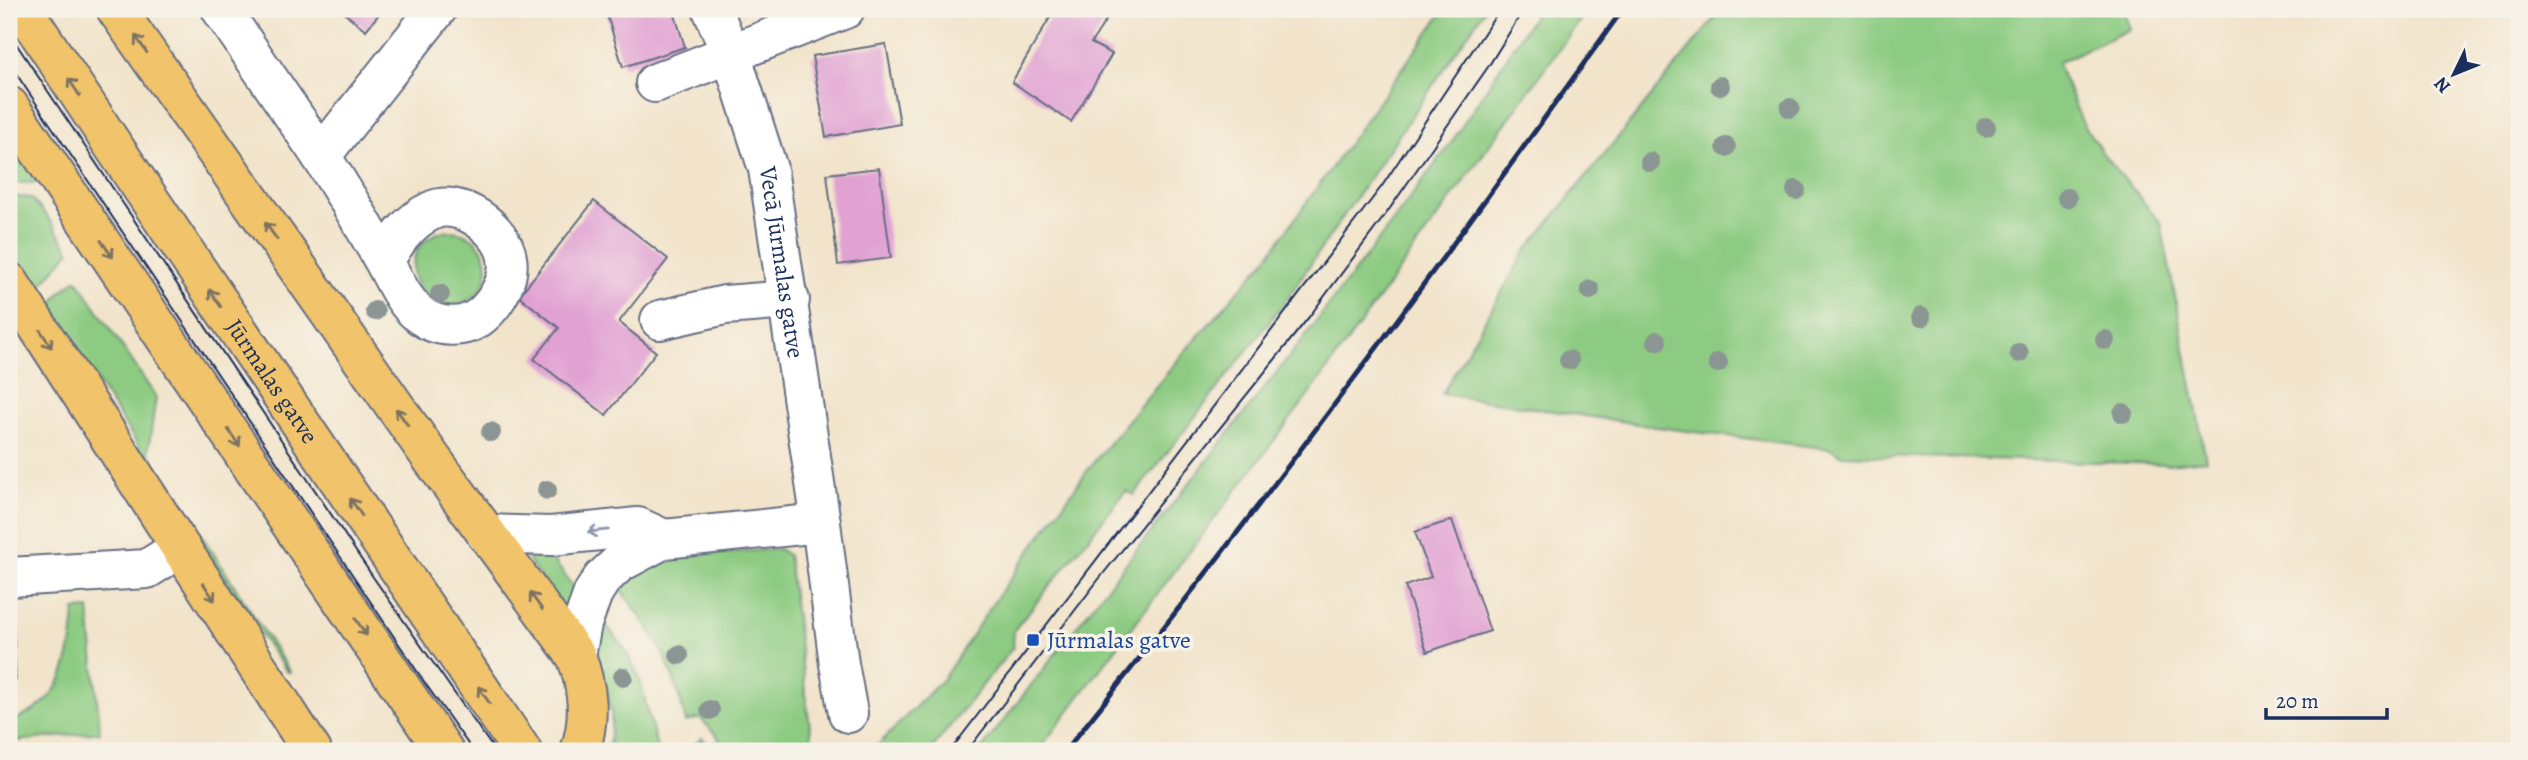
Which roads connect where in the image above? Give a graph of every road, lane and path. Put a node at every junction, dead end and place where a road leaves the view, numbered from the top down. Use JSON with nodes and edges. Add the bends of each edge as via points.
{"nodes":[{"id":1,"x":23,"y":9,"type":"edge"},
{"id":2,"x":116,"y":9,"type":"edge"},
{"id":3,"x":220,"y":9,"type":"edge"},
{"id":4,"x":437,"y":9,"type":"edge"},
{"id":5,"x":712,"y":9,"type":"edge"},
{"id":6,"x":845,"y":9,"type":"edge"},
{"id":7,"x":731,"y":54,"type":"junction"},
{"id":8,"x":655,"y":83,"type":"dead end"},
{"id":9,"x":9,"y":106,"type":"edge"},
{"id":10,"x":321,"y":156,"type":"junction"},
{"id":11,"x":384,"y":261,"type":"dead end"},
{"id":12,"x":9,"y":282,"type":"edge"},
{"id":13,"x":790,"y":300,"type":"junction"},
{"id":14,"x":660,"y":320,"type":"dead end"},
{"id":15,"x":821,"y":523,"type":"junction"},
{"id":16,"x":486,"y":534,"type":"junction"},
{"id":17,"x":664,"y":539,"type":"junction"},
{"id":18,"x":180,"y":548,"type":"junction"},
{"id":19,"x":9,"y":577,"type":"edge"},
{"id":20,"x":576,"y":656,"type":"junction"},
{"id":21,"x":848,"y":713,"type":"dead end"},
{"id":22,"x":312,"y":751,"type":"edge"},
{"id":23,"x":444,"y":751,"type":"edge"},
{"id":24,"x":522,"y":751,"type":"edge"},
{"id":25,"x":580,"y":751,"type":"edge"}],
"edges":[{"from":24,"to":1,"type":"main road","name":"Jūrmalas gatve","one_way":true},
{"from":16,"to":2,"type":"main road","one_way":true},
{"from":3,"to":10,"type":"street"},
{"from":4,"to":10,"type":"street"},
{"from":5,"to":7,"type":"street","name":"Vecā Jūrmalas gatve"},
{"from":6,"to":7,"type":"street"},
{"from":7,"to":8,"type":"street"},
{"from":7,"to":13,"type":"street","name":"Vecā Jūrmalas gatve","via":[[768,169]]},
{"from":9,"to":23,"type":"main road","one_way":true},
{"from":10,"to":11,"type":"street"},
{"from":12,"to":18,"type":"main road","one_way":true},
{"from":13,"to":14,"type":"street","via":[[725,305]]},
{"from":13,"to":15,"type":"street","name":"Vecā Jūrmalas gatve"},
{"from":15,"to":17,"type":"street"},
{"from":15,"to":21,"type":"street","name":"Vecā Jūrmalas gatve"},
{"from":17,"to":16,"type":"street","one_way":true,"via":[[638,527],[551,536]]},
{"from":20,"to":16,"type":"main road","one_way":true},
{"from":17,"to":20,"type":"street","via":[[619,562],[602,579],[582,624]]},
{"from":18,"to":19,"type":"street","via":[[147,569]]},
{"from":18,"to":22,"type":"main road","one_way":true},
{"from":20,"to":25,"type":"main road","via":[[587,706],[587,731]]}]}
